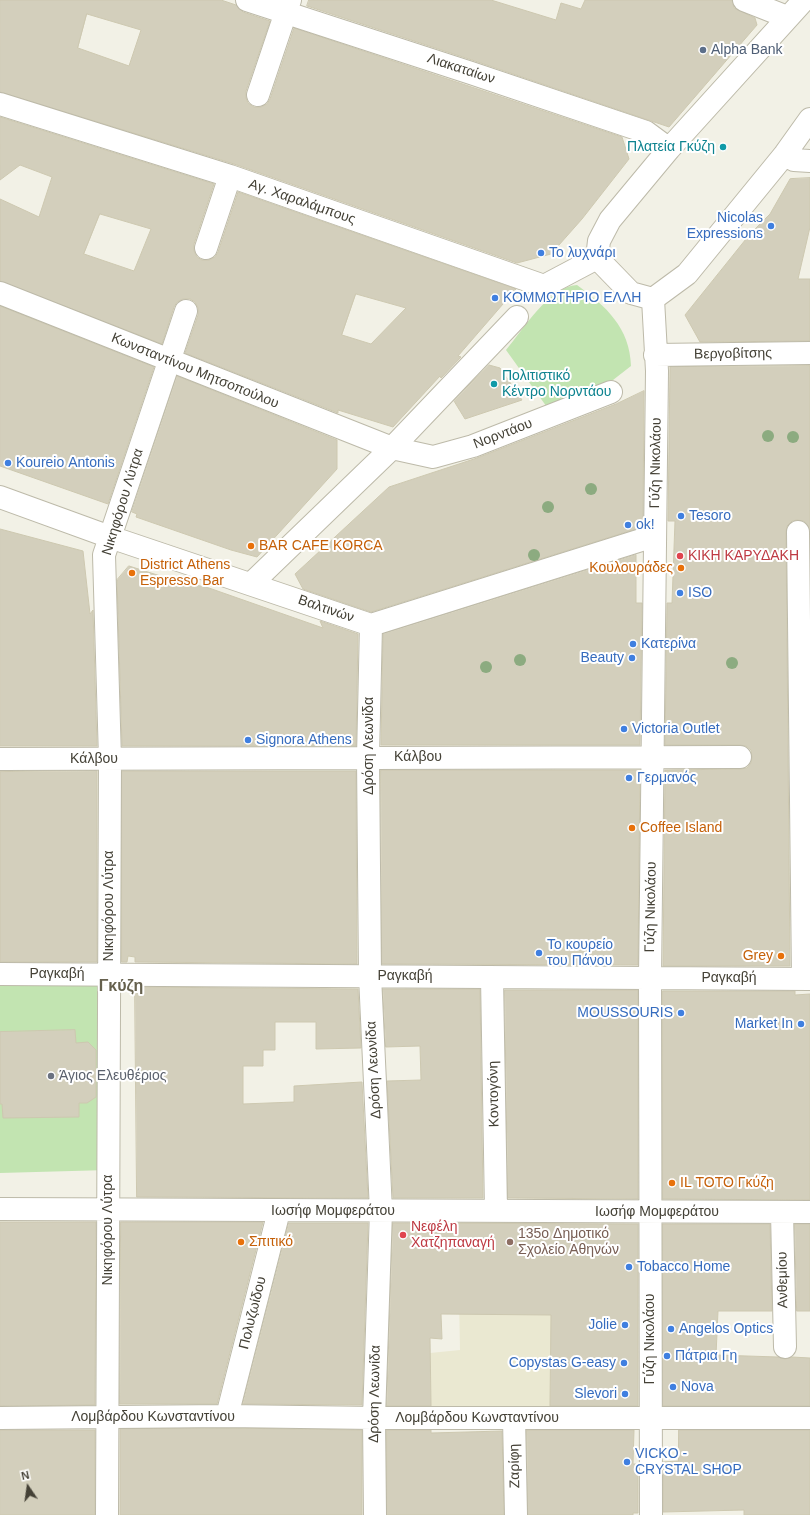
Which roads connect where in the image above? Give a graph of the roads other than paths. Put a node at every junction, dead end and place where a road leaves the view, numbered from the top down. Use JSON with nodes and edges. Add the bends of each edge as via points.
{"nodes":[{"id":1,"x":247,"y":0,"type":"edge"},
{"id":2,"x":744,"y":0,"type":"edge"},
{"id":3,"x":804,"y":0,"type":"edge"},
{"id":4,"x":288,"y":6,"type":"edge"},
{"id":5,"x":787,"y":17,"type":"junction"},
{"id":6,"x":258,"y":94,"type":"dead end"},
{"id":7,"x":0,"y":104,"type":"edge"},
{"id":8,"x":810,"y":119,"type":"edge"},
{"id":9,"x":669,"y":149,"type":"junction"},
{"id":10,"x":785,"y":154,"type":"junction"},
{"id":11,"x":810,"y":161,"type":"edge"},
{"id":12,"x":230,"y":176,"type":"junction"},
{"id":13,"x":206,"y":248,"type":"dead end"},
{"id":14,"x":597,"y":258,"type":"junction"},
{"id":15,"x":0,"y":293,"type":"edge"},
{"id":16,"x":653,"y":299,"type":"junction"},
{"id":17,"x":186,"y":311,"type":"dead end"},
{"id":18,"x":517,"y":317,"type":"dead end"},
{"id":19,"x":810,"y":353,"type":"edge"},
{"id":20,"x":655,"y":355,"type":"junction"},
{"id":21,"x":169,"y":361,"type":"junction"},
{"id":22,"x":611,"y":392,"type":"dead end"},
{"id":23,"x":392,"y":448,"type":"junction"},
{"id":24,"x":0,"y":497,"type":"edge"},
{"id":25,"x":798,"y":532,"type":"dead end"},
{"id":26,"x":654,"y":536,"type":"junction"},
{"id":27,"x":110,"y":537,"type":"junction"},
{"id":28,"x":251,"y":584,"type":"junction"},
{"id":29,"x":370,"y":625,"type":"junction"},
{"id":30,"x":653,"y":756,"type":"junction"},
{"id":31,"x":740,"y":756,"type":"dead end"},
{"id":32,"x":368,"y":758,"type":"junction"},
{"id":33,"x":0,"y":759,"type":"edge"},
{"id":34,"x":110,"y":759,"type":"junction"},
{"id":35,"x":0,"y":974,"type":"edge"},
{"id":36,"x":109,"y":974,"type":"junction"},
{"id":37,"x":370,"y":976,"type":"junction"},
{"id":38,"x":492,"y":977,"type":"junction"},
{"id":39,"x":650,"y":978,"type":"junction"},
{"id":40,"x":807,"y":979,"type":"edge"},
{"id":41,"x":0,"y":1209,"type":"edge"},
{"id":42,"x":108,"y":1210,"type":"junction"},
{"id":43,"x":279,"y":1210,"type":"junction"},
{"id":44,"x":381,"y":1211,"type":"junction"},
{"id":45,"x":496,"y":1211,"type":"junction"},
{"id":46,"x":650,"y":1212,"type":"junction"},
{"id":47,"x":782,"y":1212,"type":"junction"},
{"id":48,"x":810,"y":1212,"type":"edge"},
{"id":49,"x":785,"y":1347,"type":"dead end"},
{"id":50,"x":108,"y":1416,"type":"junction"},
{"id":51,"x":227,"y":1416,"type":"junction"},
{"id":52,"x":0,"y":1418,"type":"edge"},
{"id":53,"x":374,"y":1418,"type":"junction"},
{"id":54,"x":514,"y":1418,"type":"junction"},
{"id":55,"x":650,"y":1418,"type":"junction"},
{"id":56,"x":810,"y":1418,"type":"edge"},
{"id":57,"x":108,"y":1515,"type":"edge"},
{"id":58,"x":375,"y":1515,"type":"edge"},
{"id":59,"x":516,"y":1515,"type":"edge"},
{"id":60,"x":650,"y":1515,"type":"edge"}],
"edges":[{"from":1,"to":4,"type":"street","name":"Λιακαταίων"},
{"from":2,"to":5,"type":"street"},
{"from":3,"to":5,"type":"street"},
{"from":4,"to":6,"type":"street"},
{"from":4,"to":9,"type":"street","name":"Λιακαταίων","via":[[472,73],[646,132]]},
{"from":5,"to":9,"type":"street","via":[[749,63]]},
{"from":7,"to":12,"type":"street","name":"Αγ. Χαραλάμπους"},
{"from":8,"to":10,"type":"street"},
{"from":9,"to":14,"type":"street","via":[[610,220],[599,241]]},
{"from":10,"to":11,"type":"street","via":[[794,160]]},
{"from":10,"to":16,"type":"street","via":[[687,274]]},
{"from":12,"to":13,"type":"street"},
{"from":12,"to":14,"type":"street","name":"Αγ. Χαραλάμπους","via":[[544,286]]},
{"from":14,"to":16,"type":"street","via":[[631,293]]},
{"from":15,"to":21,"type":"street","name":"Κωνσταντίνου Μητσοπούλου"},
{"from":16,"to":20,"type":"street","name":"Γύζη Νικολάου"},
{"from":17,"to":21,"type":"street","name":"Νικηφόρου Λύτρα"},
{"from":18,"to":23,"type":"street"},
{"from":19,"to":20,"type":"street","name":"Βεργοβίτσης"},
{"from":20,"to":26,"type":"street","name":"Γύζη Νικολάου","via":[[657,371]]},
{"from":21,"to":23,"type":"street","name":"Κωνσταντίνου Μητσοπούλου"},
{"from":21,"to":27,"type":"street","name":"Νικηφόρου Λύτρα"},
{"from":22,"to":23,"type":"street","name":"Νορντάου","via":[[473,446],[434,457]]},
{"from":23,"to":28,"type":"street"},
{"from":24,"to":27,"type":"street","name":"Βαλτινών"},
{"from":25,"to":40,"type":"street"},
{"from":26,"to":29,"type":"street","name":"Βαλτινών"},
{"from":26,"to":30,"type":"street","name":"Γύζη Νικολάου"},
{"from":27,"to":28,"type":"street","name":"Βαλτινών"},
{"from":27,"to":34,"type":"street","name":"Νικηφόρου Λύτρα","via":[[104,555]]},
{"from":28,"to":29,"type":"street","name":"Βαλτινών"},
{"from":29,"to":32,"type":"street","name":"Δρόση Λεωνίδα"},
{"from":30,"to":31,"type":"street","name":"Κάλβου"},
{"from":30,"to":32,"type":"street","name":"Κάλβου"},
{"from":30,"to":39,"type":"street","name":"Γύζη Νικολάου"},
{"from":32,"to":34,"type":"street","name":"Κάλβου"},
{"from":32,"to":37,"type":"street","name":"Δρόση Λεωνίδα"},
{"from":33,"to":34,"type":"street","name":"Κάλβου"},
{"from":34,"to":36,"type":"street","name":"Νικηφόρου Λύτρα"},
{"from":35,"to":36,"type":"street","name":"Ραγκαβή"},
{"from":36,"to":37,"type":"street","name":"Ραγκαβή"},
{"from":36,"to":42,"type":"street","name":"Νικηφόρου Λύτρα"},
{"from":37,"to":38,"type":"street","name":"Ραγκαβή"},
{"from":37,"to":44,"type":"street","name":"Δρόση Λεωνίδα"},
{"from":38,"to":39,"type":"street","name":"Ραγκαβή"},
{"from":38,"to":45,"type":"street","name":"Κοντογόνη"},
{"from":39,"to":40,"type":"street","name":"Ραγκαβή"},
{"from":39,"to":46,"type":"street","name":"Γύζη Νικολάου"},
{"from":41,"to":42,"type":"street","name":"Ιωσήφ Μομφεράτου"},
{"from":42,"to":43,"type":"street","name":"Ιωσήφ Μομφεράτου"},
{"from":42,"to":50,"type":"street","name":"Νικηφόρου Λύτρα"},
{"from":43,"to":44,"type":"street","name":"Ιωσήφ Μομφεράτου"},
{"from":43,"to":51,"type":"street","name":"Πολυζωίδου"},
{"from":44,"to":45,"type":"street","name":"Ιωσήφ Μομφεράτου"},
{"from":44,"to":53,"type":"street","name":"Δρόση Λεωνίδα"},
{"from":45,"to":46,"type":"street","name":"Ιωσήφ Μομφεράτου"},
{"from":46,"to":47,"type":"street","name":"Ιωσήφ Μομφεράτου"},
{"from":46,"to":55,"type":"street","name":"Γύζη Νικολάου"},
{"from":47,"to":48,"type":"street","name":"Ιωσήφ Μομφεράτου"},
{"from":47,"to":49,"type":"street","name":"Ανθεμίου"},
{"from":50,"to":51,"type":"street","name":"Λομβάρδου Κωνσταντίνου"},
{"from":50,"to":52,"type":"street","name":"Λομβάρδου Κωνσταντίνου"},
{"from":50,"to":57,"type":"street","name":"Νικηφόρου Λύτρα"},
{"from":51,"to":53,"type":"street","name":"Λομβάρδου Κωνσταντίνου"},
{"from":53,"to":54,"type":"street","name":"Λομβάρδου Κωνσταντίνου"},
{"from":53,"to":58,"type":"street","name":"Δρόση Λεωνίδα"},
{"from":54,"to":55,"type":"street","name":"Λομβάρδου Κωνσταντίνου"},
{"from":54,"to":59,"type":"street","name":"Ζαρίφη"},
{"from":55,"to":56,"type":"street","name":"Λομβάρδου Κωνσταντίνου"},
{"from":55,"to":60,"type":"street","name":"Γύζη Νικολάου"}]}
